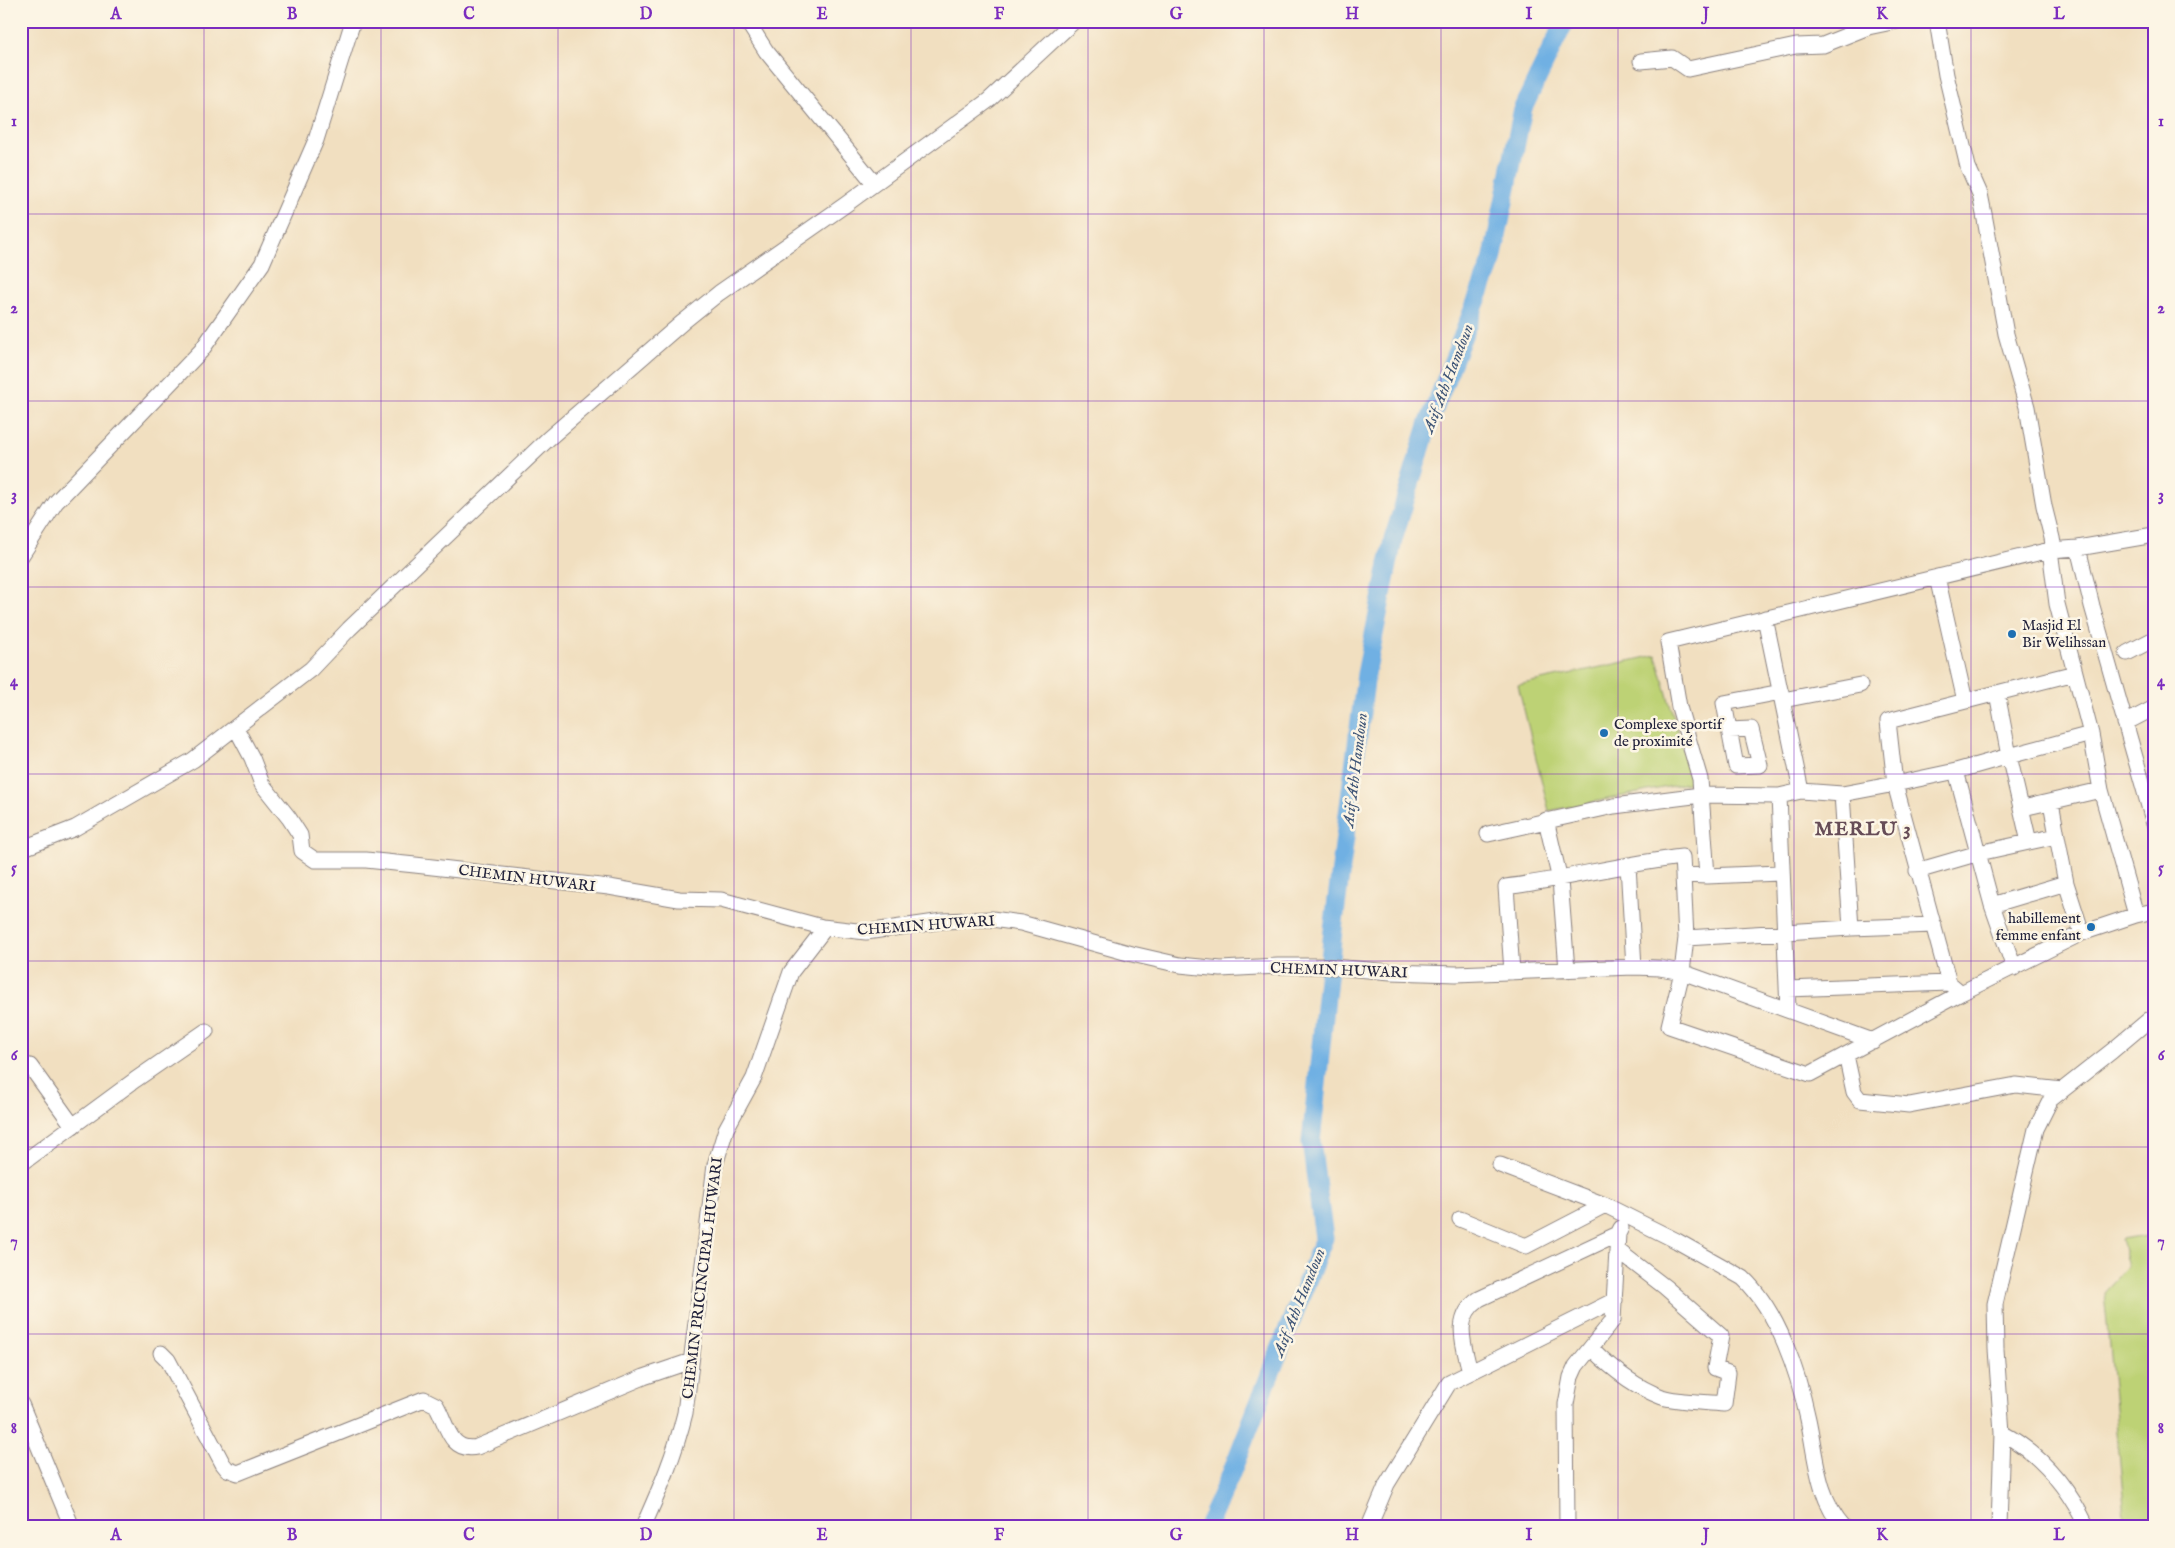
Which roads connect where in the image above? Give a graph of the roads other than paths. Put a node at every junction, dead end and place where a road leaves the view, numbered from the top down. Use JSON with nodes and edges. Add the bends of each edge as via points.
{"nodes":[{"id":1,"x":353,"y":21,"type":"edge"},
{"id":2,"x":747,"y":21,"type":"edge"},
{"id":3,"x":1074,"y":21,"type":"edge"},
{"id":4,"x":1897,"y":21,"type":"edge"},
{"id":5,"x":1937,"y":21,"type":"edge"},
{"id":6,"x":1641,"y":61,"type":"dead end"},
{"id":7,"x":874,"y":183,"type":"junction"},
{"id":8,"x":2154,"y":535,"type":"edge"},
{"id":9,"x":2078,"y":548,"type":"junction"},
{"id":10,"x":2050,"y":550,"type":"junction"},
{"id":11,"x":21,"y":556,"type":"edge"},
{"id":12,"x":1937,"y":577,"type":"junction"},
{"id":13,"x":1766,"y":618,"type":"junction"},
{"id":14,"x":2154,"y":639,"type":"edge"},
{"id":15,"x":2127,"y":653,"type":"dead end"},
{"id":16,"x":2075,"y":673,"type":"junction"},
{"id":17,"x":1860,"y":685,"type":"dead end"},
{"id":18,"x":1997,"y":693,"type":"junction"},
{"id":19,"x":1782,"y":696,"type":"junction"},
{"id":20,"x":1965,"y":701,"type":"junction"},
{"id":21,"x":2154,"y":708,"type":"edge"},
{"id":22,"x":2125,"y":723,"type":"junction"},
{"id":23,"x":236,"y":728,"type":"junction"},
{"id":24,"x":1729,"y":730,"type":"dead end"},
{"id":25,"x":2091,"y":734,"type":"junction"},
{"id":26,"x":2009,"y":756,"type":"junction"},
{"id":27,"x":1956,"y":771,"type":"junction"},
{"id":28,"x":2148,"y":778,"type":"edge"},
{"id":29,"x":1895,"y":784,"type":"junction"},
{"id":30,"x":1801,"y":790,"type":"junction"},
{"id":31,"x":2101,"y":790,"type":"junction"},
{"id":32,"x":1842,"y":794,"type":"junction"},
{"id":33,"x":1701,"y":795,"type":"junction"},
{"id":34,"x":1779,"y":796,"type":"junction"},
{"id":35,"x":2051,"y":802,"type":"junction"},
{"id":36,"x":2023,"y":808,"type":"junction"},
{"id":37,"x":1546,"y":820,"type":"junction"},
{"id":38,"x":2154,"y":824,"type":"edge"},
{"id":39,"x":1488,"y":834,"type":"dead end"},
{"id":40,"x":2057,"y":836,"type":"junction"},
{"id":41,"x":2030,"y":842,"type":"junction"},
{"id":42,"x":23,"y":844,"type":"edge"},
{"id":43,"x":1979,"y":853,"type":"junction"},
{"id":44,"x":1628,"y":865,"type":"junction"},
{"id":45,"x":1917,"y":871,"type":"junction"},
{"id":46,"x":1780,"y":873,"type":"junction"},
{"id":47,"x":1682,"y":876,"type":"junction"},
{"id":48,"x":1708,"y":876,"type":"junction"},
{"id":49,"x":1560,"y":880,"type":"junction"},
{"id":50,"x":2066,"y":882,"type":"junction"},
{"id":51,"x":1992,"y":905,"type":"junction"},
{"id":52,"x":2154,"y":911,"type":"edge"},
{"id":53,"x":2136,"y":915,"type":"junction"},
{"id":54,"x":1934,"y":925,"type":"junction"},
{"id":55,"x":825,"y":928,"type":"junction"},
{"id":56,"x":1851,"y":928,"type":"junction"},
{"id":57,"x":1785,"y":932,"type":"junction"},
{"id":58,"x":2082,"y":933,"type":"junction"},
{"id":59,"x":1686,"y":938,"type":"junction"},
{"id":60,"x":1634,"y":967,"type":"junction"},
{"id":61,"x":2014,"y":968,"type":"junction"},
{"id":62,"x":1567,"y":970,"type":"junction"},
{"id":63,"x":1512,"y":972,"type":"junction"},
{"id":64,"x":1682,"y":972,"type":"junction"},
{"id":65,"x":1949,"y":983,"type":"junction"},
{"id":66,"x":1788,"y":989,"type":"junction"},
{"id":67,"x":1961,"y":993,"type":"junction"},
{"id":68,"x":1788,"y":1010,"type":"junction"},
{"id":69,"x":2154,"y":1019,"type":"edge"},
{"id":70,"x":206,"y":1031,"type":"dead end"},
{"id":71,"x":1873,"y":1041,"type":"junction"},
{"id":72,"x":1846,"y":1055,"type":"junction"},
{"id":73,"x":21,"y":1065,"type":"edge"},
{"id":74,"x":2062,"y":1090,"type":"junction"},
{"id":75,"x":73,"y":1126,"type":"junction"},
{"id":76,"x":21,"y":1164,"type":"edge"},
{"id":77,"x":1500,"y":1165,"type":"dead end"},
{"id":78,"x":1605,"y":1205,"type":"junction"},
{"id":79,"x":1629,"y":1217,"type":"junction"},
{"id":80,"x":1460,"y":1219,"type":"dead end"},
{"id":81,"x":1618,"y":1234,"type":"junction"},
{"id":82,"x":1617,"y":1250,"type":"junction"},
{"id":83,"x":1614,"y":1300,"type":"junction"},
{"id":84,"x":1592,"y":1349,"type":"junction"},
{"id":85,"x":161,"y":1352,"type":"dead end"},
{"id":86,"x":690,"y":1362,"type":"junction"},
{"id":87,"x":1470,"y":1372,"type":"junction"},
{"id":88,"x":21,"y":1404,"type":"edge"},
{"id":89,"x":2002,"y":1433,"type":"junction"},
{"id":90,"x":72,"y":1527,"type":"edge"},
{"id":91,"x":643,"y":1527,"type":"edge"},
{"id":92,"x":1369,"y":1527,"type":"edge"},
{"id":93,"x":1567,"y":1527,"type":"edge"},
{"id":94,"x":1844,"y":1527,"type":"edge"},
{"id":95,"x":2000,"y":1527,"type":"edge"},
{"id":96,"x":2087,"y":1527,"type":"edge"}],
"edges":[{"from":1,"to":11,"type":"street","via":[[316,140],[262,264],[201,351],[56,502]]},
{"from":2,"to":7,"type":"street","via":[[766,51]]},
{"from":3,"to":7,"type":"street","via":[[989,100]]},
{"from":4,"to":6,"type":"street","via":[[1868,27],[1822,45],[1796,46],[1688,68],[1672,58]]},
{"from":5,"to":10,"type":"street","via":[[1968,167],[1982,204],[2006,334],[2027,407],[2053,544]]},
{"from":7,"to":23,"type":"street","via":[[719,293],[599,393],[311,669]]},
{"from":8,"to":9,"type":"street"},
{"from":9,"to":10,"type":"street"},
{"from":9,"to":22,"type":"street"},
{"from":10,"to":12,"type":"street"},
{"from":10,"to":16,"type":"street","via":[[2057,604]]},
{"from":12,"to":13,"type":"street"},
{"from":12,"to":20,"type":"street"},
{"from":13,"to":19,"type":"street"},
{"from":13,"to":33,"type":"street","via":[[1668,642],[1679,707],[1700,779]]},
{"from":14,"to":15,"type":"street"},
{"from":16,"to":18,"type":"street"},
{"from":16,"to":25,"type":"street"},
{"from":17,"to":19,"type":"street"},
{"from":18,"to":20,"type":"street"},
{"from":18,"to":26,"type":"street"},
{"from":19,"to":24,"type":"street","via":[[1724,703]]},
{"from":19,"to":30,"type":"street"},
{"from":20,"to":29,"type":"street","via":[[1888,721]]},
{"from":21,"to":22,"type":"street"},
{"from":22,"to":28,"type":"street"},
{"from":23,"to":42,"type":"street","via":[[193,760],[83,823]]},
{"from":23,"to":55,"type":"street","name":"CHEMIN HUWARI","via":[[262,784],[300,836],[302,852],[315,860],[366,860],[609,887],[679,899],[721,900]]},
{"from":25,"to":26,"type":"street"},
{"from":25,"to":31,"type":"street"},
{"from":26,"to":27,"type":"street"},
{"from":26,"to":36,"type":"street"},
{"from":27,"to":29,"type":"street"},
{"from":27,"to":43,"type":"street"},
{"from":28,"to":38,"type":"street"},
{"from":29,"to":32,"type":"street"},
{"from":29,"to":45,"type":"street"},
{"from":30,"to":32,"type":"street"},
{"from":30,"to":34,"type":"street"},
{"from":31,"to":35,"type":"street"},
{"from":31,"to":53,"type":"street"},
{"from":32,"to":56,"type":"street"},
{"from":33,"to":34,"type":"street"},
{"from":33,"to":37,"type":"street","via":[[1614,806]]},
{"from":33,"to":48,"type":"street"},
{"from":34,"to":46,"type":"street"},
{"from":35,"to":36,"type":"street"},
{"from":35,"to":40,"type":"street"},
{"from":36,"to":41,"type":"street"},
{"from":37,"to":39,"type":"street"},
{"from":37,"to":49,"type":"street"},
{"from":40,"to":41,"type":"street"},
{"from":40,"to":50,"type":"street"},
{"from":41,"to":43,"type":"street"},
{"from":43,"to":45,"type":"street"},
{"from":43,"to":51,"type":"street"},
{"from":44,"to":47,"type":"street","via":[[1682,856]]},
{"from":44,"to":49,"type":"street"},
{"from":44,"to":60,"type":"street"},
{"from":45,"to":54,"type":"street"},
{"from":46,"to":48,"type":"street"},
{"from":46,"to":57,"type":"street"},
{"from":47,"to":48,"type":"street"},
{"from":47,"to":59,"type":"street"},
{"from":49,"to":62,"type":"street"},
{"from":49,"to":63,"type":"street","via":[[1506,888]]},
{"from":50,"to":51,"type":"street"},
{"from":50,"to":58,"type":"street"},
{"from":51,"to":61,"type":"street"},
{"from":52,"to":53,"type":"street"},
{"from":53,"to":58,"type":"street"},
{"from":54,"to":56,"type":"street"},
{"from":54,"to":65,"type":"street"},
{"from":55,"to":63,"type":"street","name":"CHEMIN HUWARI","via":[[866,932],[992,918],[1180,965],[1222,970],[1322,966],[1390,972]]},
{"from":55,"to":86,"type":"street","name":"CHEMIN PRICINCIPAL HUWARI","via":[[791,972],[754,1078],[718,1149]]},
{"from":56,"to":57,"type":"street"},
{"from":57,"to":59,"type":"street"},
{"from":57,"to":66,"type":"street"},
{"from":58,"to":61,"type":"street"},
{"from":59,"to":64,"type":"street"},
{"from":60,"to":62,"type":"street","name":"CHEMIN HUWARI"},
{"from":60,"to":64,"type":"street","name":"CHEMIN HUWARI"},
{"from":61,"to":67,"type":"street"},
{"from":62,"to":63,"type":"street","name":"CHEMIN HUWARI"},
{"from":64,"to":68,"type":"street","name":"CHEMIN HUWARI"},
{"from":64,"to":72,"type":"street","via":[[1669,1026],[1810,1074]]},
{"from":65,"to":66,"type":"street"},
{"from":65,"to":67,"type":"street"},
{"from":66,"to":68,"type":"street"},
{"from":67,"to":71,"type":"street"},
{"from":68,"to":71,"type":"street","name":"CHEMIN HUWARI"},
{"from":69,"to":74,"type":"street"},
{"from":70,"to":75,"type":"street"},
{"from":71,"to":72,"type":"street"},
{"from":72,"to":74,"type":"street","via":[[1854,1092],[1860,1100],[1910,1104],[2016,1085]]},
{"from":73,"to":75,"type":"street","via":[[30,1066],[38,1074]]},
{"from":74,"to":89,"type":"street","via":[[2051,1099],[2036,1129],[1995,1304]]},
{"from":75,"to":76,"type":"street"},
{"from":77,"to":78,"type":"street"},
{"from":78,"to":79,"type":"street"},
{"from":78,"to":80,"type":"street","via":[[1526,1246]]},
{"from":79,"to":81,"type":"street"},
{"from":79,"to":94,"type":"street","via":[[1743,1278],[1762,1300],[1786,1347],[1799,1385],[1822,1488],[1834,1516]]},
{"from":81,"to":82,"type":"street"},
{"from":81,"to":87,"type":"street","via":[[1470,1306],[1464,1314],[1462,1339]]},
{"from":82,"to":83,"type":"street"},
{"from":82,"to":84,"type":"street","via":[[1721,1336],[1715,1368],[1728,1373],[1724,1404],[1663,1397],[1629,1381]]},
{"from":83,"to":84,"type":"street","via":[[1613,1320]]},
{"from":83,"to":87,"type":"street"},
{"from":84,"to":93,"type":"street","via":[[1576,1366],[1566,1404]]},
{"from":85,"to":86,"type":"street","via":[[223,1464],[238,1473],[424,1400],[436,1405],[456,1444],[463,1448],[477,1447],[644,1377]]},
{"from":86,"to":91,"type":"street","name":"CHEMIN PRICINCIPAL HUWARI","via":[[685,1414],[677,1445]]},
{"from":87,"to":92,"type":"street","via":[[1449,1383],[1387,1484]]},
{"from":88,"to":90,"type":"street"},
{"from":89,"to":95,"type":"street"},
{"from":89,"to":96,"type":"street","via":[[2043,1462],[2057,1478]]}]}
